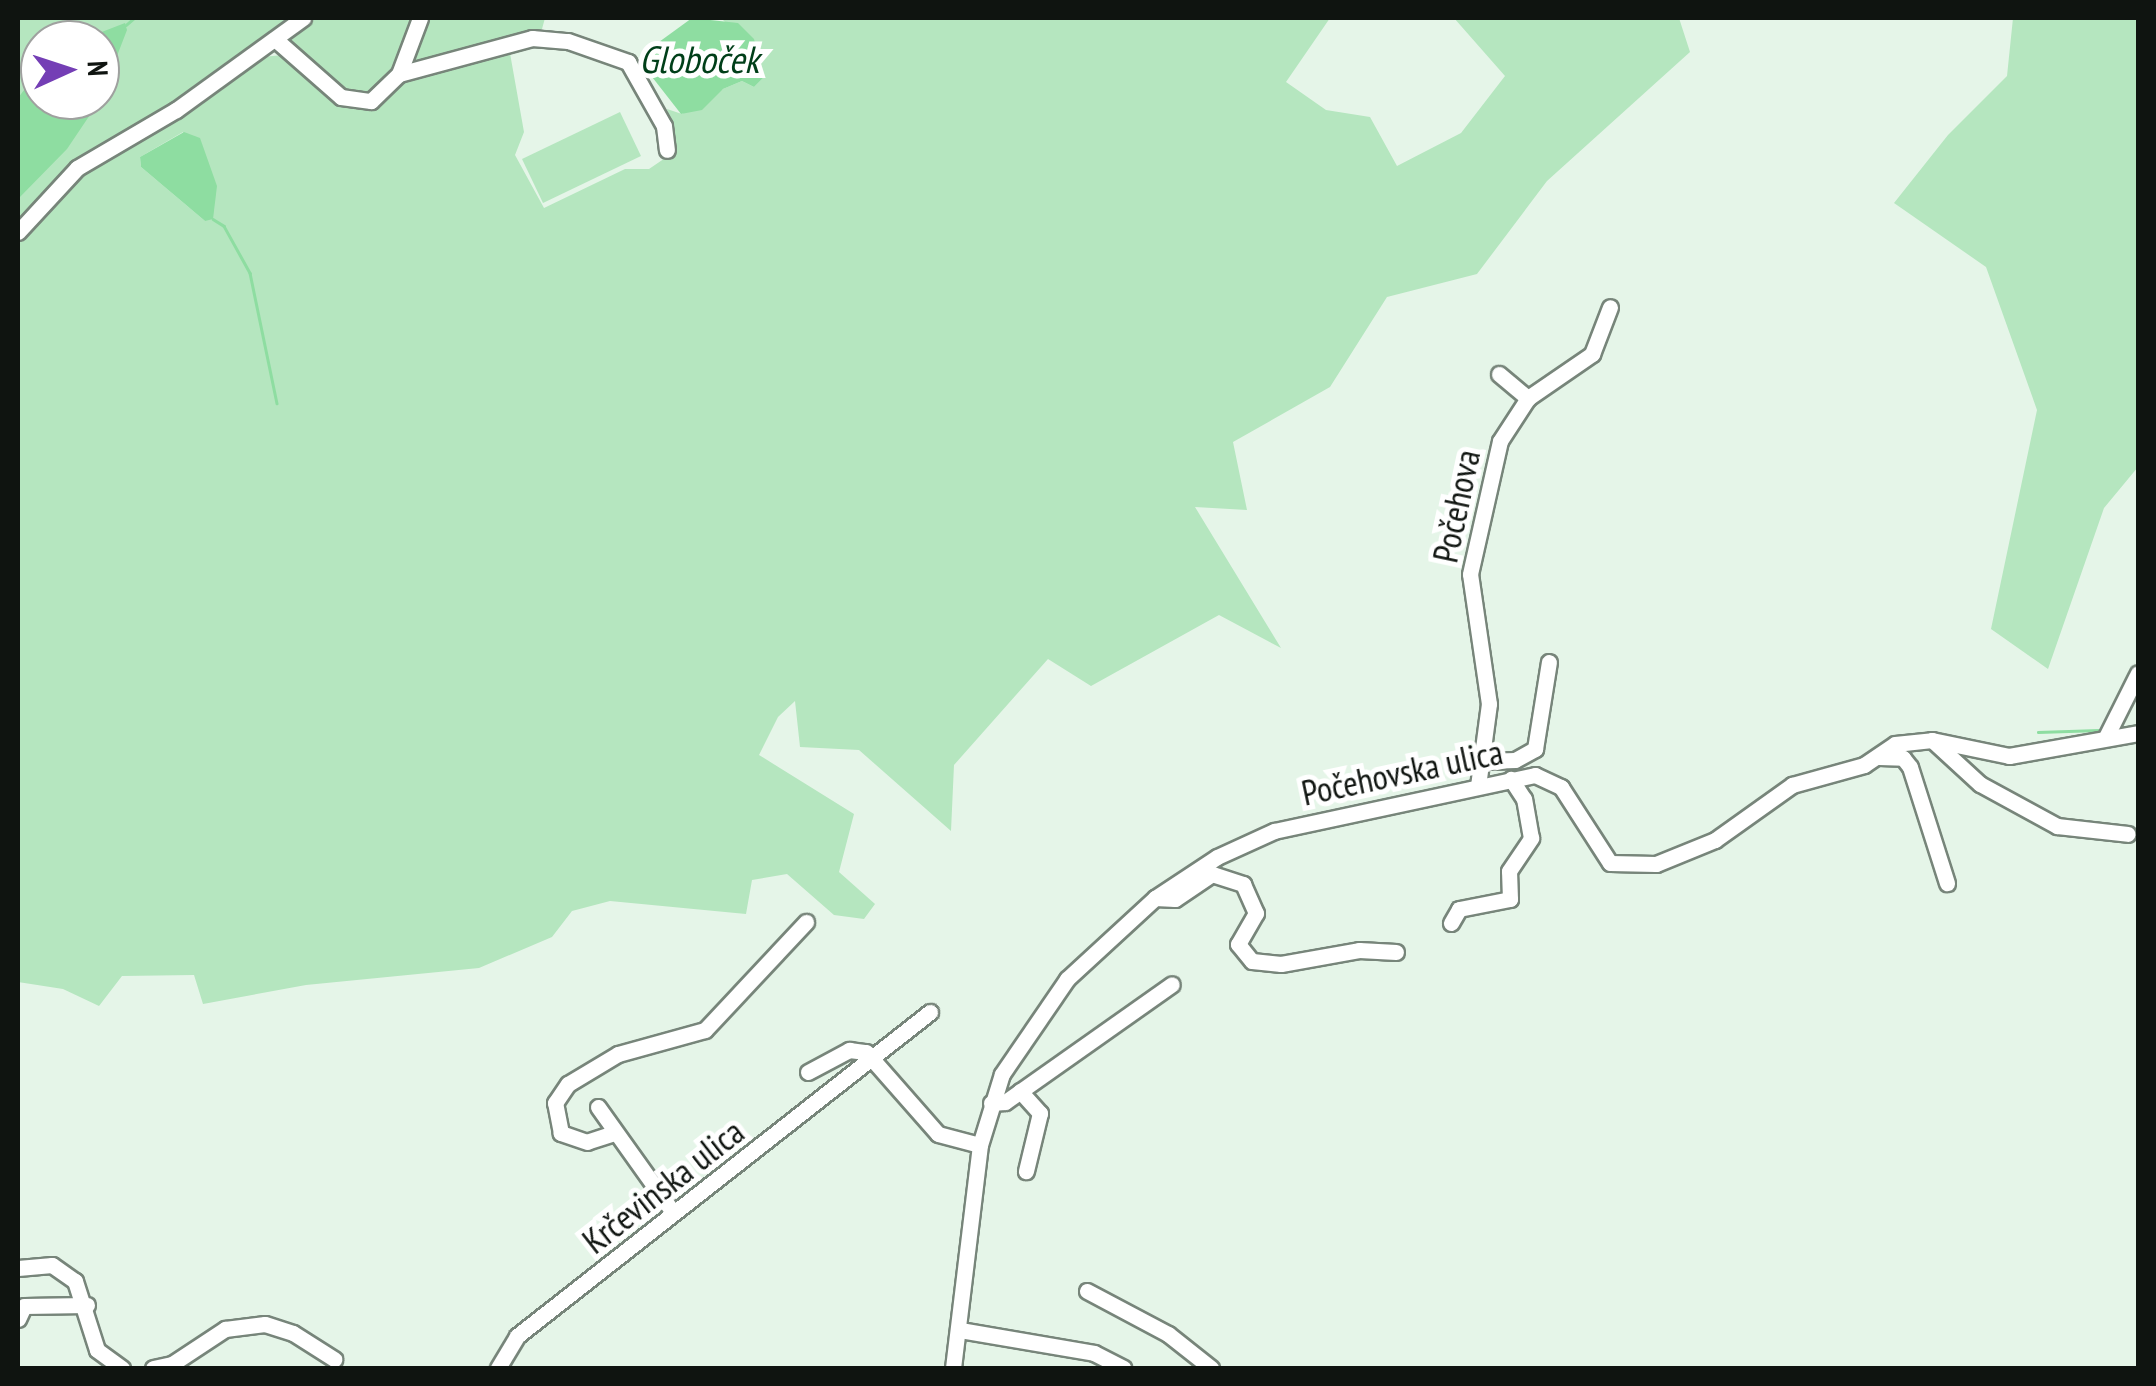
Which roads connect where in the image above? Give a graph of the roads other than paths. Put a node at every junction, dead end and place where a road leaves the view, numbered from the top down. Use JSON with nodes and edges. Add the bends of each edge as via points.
{"nodes":[{"id":1,"x":303,"y":18,"type":"edge"},
{"id":2,"x":420,"y":18,"type":"edge"},
{"id":3,"x":274,"y":39,"type":"junction"},
{"id":4,"x":399,"y":74,"type":"junction"},
{"id":5,"x":667,"y":150,"type":"dead end"},
{"id":6,"x":18,"y":232,"type":"edge"},
{"id":7,"x":1610,"y":307,"type":"dead end"},
{"id":8,"x":1499,"y":374,"type":"dead end"},
{"id":9,"x":1528,"y":398,"type":"junction"},
{"id":10,"x":1549,"y":662,"type":"dead end"},
{"id":11,"x":2138,"y":673,"type":"edge"},
{"id":12,"x":2138,"y":732,"type":"edge"},
{"id":13,"x":2107,"y":735,"type":"junction"},
{"id":14,"x":1932,"y":740,"type":"junction"},
{"id":15,"x":1879,"y":756,"type":"junction"},
{"id":16,"x":1482,"y":772,"type":"junction"},
{"id":17,"x":1510,"y":779,"type":"junction"},
{"id":18,"x":2128,"y":834,"type":"dead end"},
{"id":19,"x":1947,"y":883,"type":"dead end"},
{"id":20,"x":1155,"y":898,"type":"junction"},
{"id":21,"x":806,"y":922,"type":"dead end"},
{"id":22,"x":1450,"y":924,"type":"dead end"},
{"id":23,"x":1396,"y":952,"type":"dead end"},
{"id":24,"x":1172,"y":984,"type":"dead end"},
{"id":25,"x":930,"y":1012,"type":"dead end"},
{"id":26,"x":875,"y":1058,"type":"junction"},
{"id":27,"x":808,"y":1072,"type":"dead end"},
{"id":28,"x":1020,"y":1091,"type":"junction"},
{"id":29,"x":990,"y":1103,"type":"junction"},
{"id":30,"x":598,"y":1107,"type":"dead end"},
{"id":31,"x":614,"y":1133,"type":"junction"},
{"id":32,"x":980,"y":1145,"type":"junction"},
{"id":33,"x":1026,"y":1171,"type":"dead end"},
{"id":34,"x":673,"y":1212,"type":"junction"},
{"id":35,"x":18,"y":1268,"type":"edge"},
{"id":36,"x":1087,"y":1291,"type":"dead end"},
{"id":37,"x":86,"y":1304,"type":"junction"},
{"id":38,"x":18,"y":1319,"type":"edge"},
{"id":39,"x":960,"y":1330,"type":"junction"},
{"id":40,"x":334,"y":1360,"type":"dead end"},
{"id":41,"x":122,"y":1368,"type":"edge"},
{"id":42,"x":153,"y":1368,"type":"edge"},
{"id":43,"x":498,"y":1368,"type":"edge"},
{"id":44,"x":954,"y":1368,"type":"edge"},
{"id":45,"x":1123,"y":1368,"type":"edge"},
{"id":46,"x":1211,"y":1368,"type":"edge"}],
"edges":[{"from":1,"to":3,"type":"street"},
{"from":2,"to":4,"type":"street"},
{"from":3,"to":4,"type":"street","via":[[349,101],[381,96]]},
{"from":3,"to":6,"type":"street","via":[[162,120],[77,168]]},
{"from":4,"to":5,"type":"street","via":[[532,38],[568,41],[628,62],[664,126]]},
{"from":7,"to":9,"type":"street","name":"Počehova","via":[[1592,354]]},
{"from":8,"to":9,"type":"street"},
{"from":9,"to":16,"type":"street","name":"Počehova","via":[[1500,441],[1470,574],[1487,675]]},
{"from":10,"to":16,"type":"street","via":[[1535,748]]},
{"from":11,"to":13,"type":"street"},
{"from":12,"to":13,"type":"street","name":"Počehovska ulica"},
{"from":13,"to":14,"type":"street","name":"Počehovska ulica","via":[[2010,756]]},
{"from":14,"to":15,"type":"street","name":"Počehovska ulica","via":[[1896,744]]},
{"from":14,"to":18,"type":"street","via":[[1980,784],[2056,826]]},
{"from":15,"to":17,"type":"street","name":"Počehovska ulica","via":[[1792,785],[1690,853],[1634,867],[1610,863],[1597,849],[1561,787],[1535,775]]},
{"from":15,"to":19,"type":"street","via":[[1903,758],[1910,767]]},
{"from":16,"to":17,"type":"street","name":"Počehovska ulica"},
{"from":16,"to":20,"type":"street","name":"Počehovska ulica","via":[[1274,831],[1216,857]]},
{"from":17,"to":22,"type":"street","via":[[1524,799],[1531,838],[1509,871],[1510,899],[1459,909]]},
{"from":20,"to":23,"type":"street","name":"Počehovska ulica","via":[[1175,900],[1212,874],[1243,884],[1256,913],[1238,944],[1252,961]]},
{"from":20,"to":29,"type":"street","name":"Počehovska ulica","via":[[1043,1009]]},
{"from":21,"to":31,"type":"street","via":[[705,1030],[618,1054],[560,1094],[555,1118],[567,1138],[587,1142]]},
{"from":24,"to":28,"type":"street"},
{"from":25,"to":26,"type":"street","name":"Krčevinska ulica"},
{"from":26,"to":27,"type":"street","via":[[849,1050]]},
{"from":26,"to":32,"type":"street","via":[[938,1134]]},
{"from":26,"to":34,"type":"street","name":"Krčevinska ulica"},
{"from":28,"to":29,"type":"street"},
{"from":28,"to":33,"type":"street","via":[[1040,1113]]},
{"from":29,"to":32,"type":"street","name":"Počehovska ulica"},
{"from":30,"to":31,"type":"street"},
{"from":31,"to":34,"type":"street"},
{"from":32,"to":39,"type":"street","name":"Počehovska ulica"},
{"from":34,"to":43,"type":"street","name":"Krčevinska ulica","via":[[517,1336]]},
{"from":35,"to":37,"type":"street","via":[[52,1265],[75,1281]]},
{"from":36,"to":46,"type":"street","via":[[1168,1334]]},
{"from":37,"to":38,"type":"street","via":[[24,1306]]},
{"from":37,"to":41,"type":"street","via":[[97,1350]]},
{"from":39,"to":44,"type":"street","name":"Počehovska ulica"},
{"from":39,"to":45,"type":"street","via":[[1094,1353]]},
{"from":40,"to":42,"type":"street","via":[[294,1333],[264,1324],[225,1328],[172,1364]]}]}
